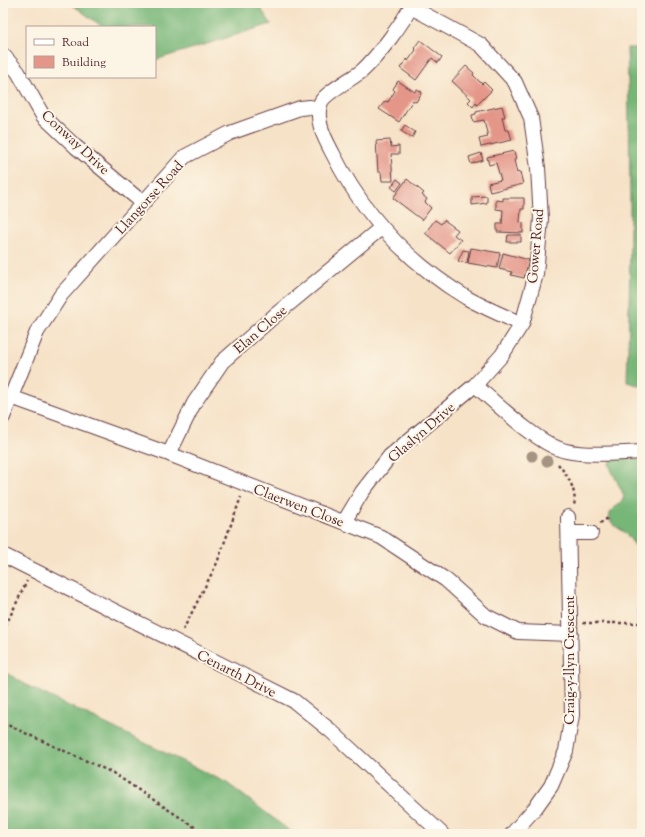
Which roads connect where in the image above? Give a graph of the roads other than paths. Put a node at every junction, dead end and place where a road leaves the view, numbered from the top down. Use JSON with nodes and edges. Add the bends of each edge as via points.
{"nodes":[{"id":1,"x":412,"y":5,"type":"edge"},
{"id":2,"x":3,"y":55,"type":"edge"},
{"id":3,"x":319,"y":110,"type":"junction"},
{"id":4,"x":143,"y":202,"type":"junction"},
{"id":5,"x":381,"y":228,"type":"junction"},
{"id":6,"x":522,"y":324,"type":"junction"},
{"id":7,"x":475,"y":385,"type":"junction"},
{"id":8,"x":11,"y":397,"type":"junction"},
{"id":9,"x":3,"y":417,"type":"edge"},
{"id":10,"x":642,"y":452,"type":"edge"},
{"id":11,"x":169,"y":454,"type":"junction"},
{"id":12,"x":568,"y":517,"type":"road end"},
{"id":13,"x":344,"y":522,"type":"junction"},
{"id":14,"x":568,"y":533,"type":"junction"},
{"id":15,"x":591,"y":533,"type":"dead end"},
{"id":16,"x":3,"y":555,"type":"edge"},
{"id":17,"x":570,"y":629,"type":"junction"},
{"id":18,"x":442,"y":834,"type":"edge"},
{"id":19,"x":512,"y":834,"type":"edge"}],
"edges":[{"from":1,"to":3,"type":"street","via":[[386,43],[362,71],[322,100]]},
{"from":1,"to":6,"type":"street","name":"Gower Road","via":[[481,45],[515,82],[531,118],[538,168],[541,219],[536,274]]},
{"from":2,"to":4,"type":"street","name":"Conway Drive","via":[[18,72],[43,116]]},
{"from":3,"to":4,"type":"street","name":"Llangorse Road","via":[[310,107],[300,108],[230,133],[184,157]]},
{"from":3,"to":5,"type":"street","via":[[323,133],[344,176]]},
{"from":4,"to":8,"type":"street","name":"Llangorse Road","via":[[61,295],[37,332]]},
{"from":5,"to":6,"type":"street","via":[[413,259],[446,284],[469,299]]},
{"from":5,"to":11,"type":"street","name":"Elan Close","via":[[222,362],[194,403]]},
{"from":6,"to":7,"type":"street","name":"Gower Road","via":[[502,354]]},
{"from":7,"to":10,"type":"street","via":[[551,446],[578,453]]},
{"from":7,"to":13,"type":"street","name":"Glaslyn Drive","via":[[390,456],[362,492]]},
{"from":8,"to":9,"type":"street"},
{"from":8,"to":11,"type":"street","name":"Claerwen Close"},
{"from":11,"to":13,"type":"street","name":"Claerwen Close"},
{"from":12,"to":14,"type":"street","name":"Craig-y-llyn Crescent"},
{"from":13,"to":17,"type":"street","name":"Claerwen Close","via":[[381,537],[446,580],[486,616],[518,632]]},
{"from":14,"to":15,"type":"street"},
{"from":14,"to":17,"type":"street","name":"Craig-y-llyn Crescent"},
{"from":16,"to":18,"type":"street","name":"Cenarth Drive","via":[[294,701],[332,731]]},
{"from":17,"to":19,"type":"street","name":"Craig-y-llyn Crescent","via":[[572,715],[566,751],[551,786]]}]}
